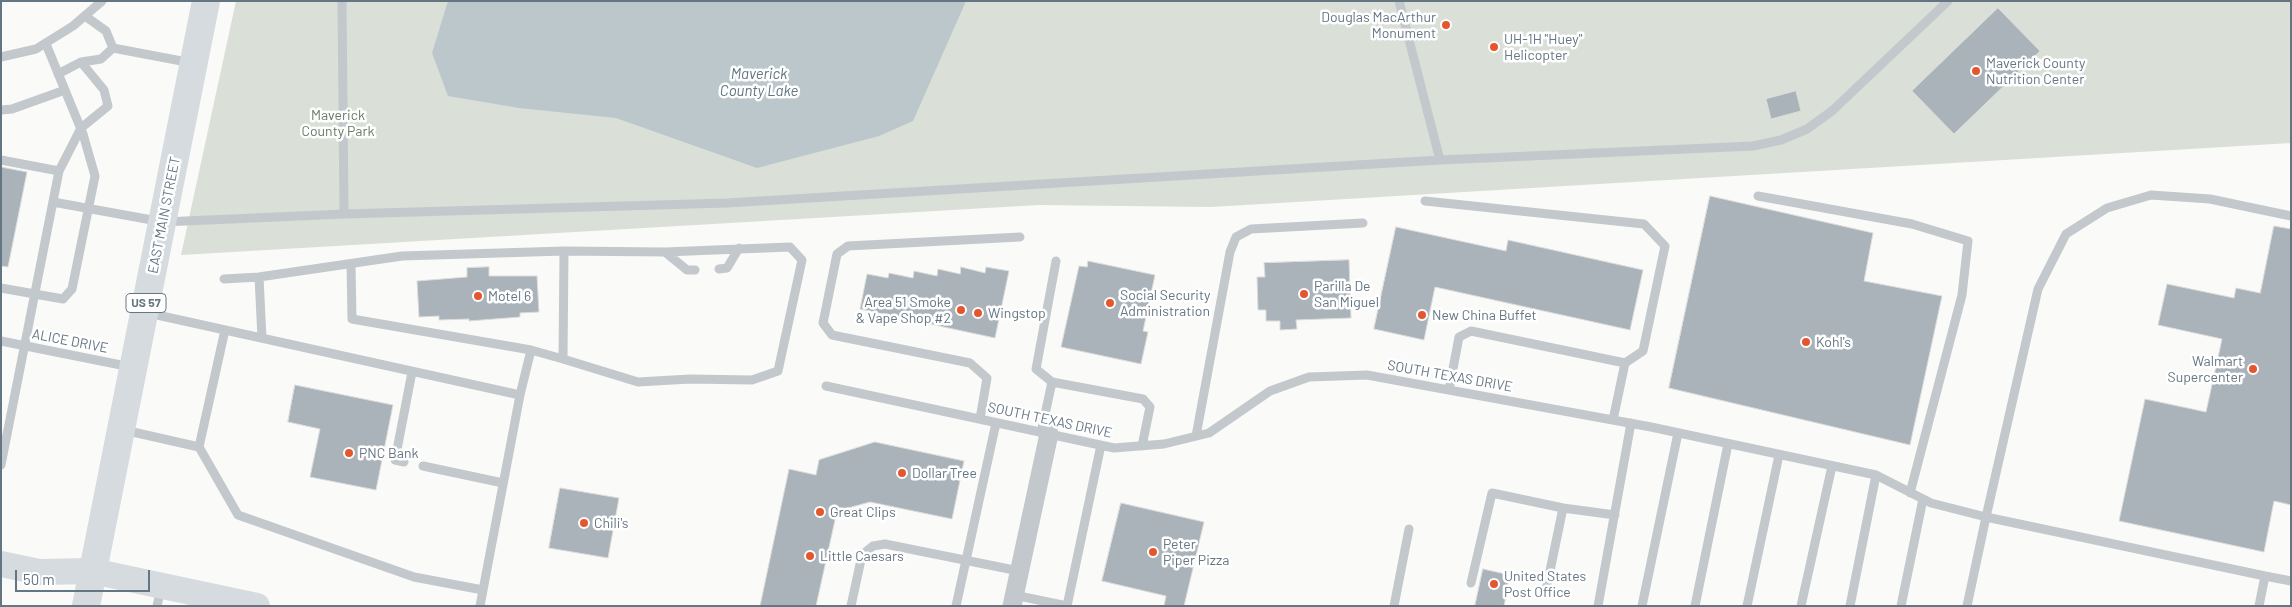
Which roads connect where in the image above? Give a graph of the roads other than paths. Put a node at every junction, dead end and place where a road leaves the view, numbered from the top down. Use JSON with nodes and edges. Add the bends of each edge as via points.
{"nodes":[{"id":1,"x":102,"y":1,"type":"edge"},
{"id":2,"x":206,"y":1,"type":"edge"},
{"id":3,"x":342,"y":1,"type":"edge"},
{"id":4,"x":1399,"y":1,"type":"edge"},
{"id":5,"x":1948,"y":1,"type":"edge"},
{"id":6,"x":86,"y":16,"type":"junction"},
{"id":7,"x":46,"y":44,"type":"junction"},
{"id":8,"x":114,"y":48,"type":"junction"},
{"id":9,"x":1,"y":57,"type":"edge"},
{"id":10,"x":81,"y":62,"type":"junction"},
{"id":11,"x":194,"y":64,"type":"junction"},
{"id":12,"x":58,"y":74,"type":"junction"},
{"id":13,"x":65,"y":90,"type":"junction"},
{"id":14,"x":1,"y":110,"type":"edge"},
{"id":15,"x":81,"y":128,"type":"junction"},
{"id":16,"x":1,"y":160,"type":"edge"},
{"id":17,"x":1440,"y":160,"type":"junction"},
{"id":18,"x":58,"y":171,"type":"junction"},
{"id":19,"x":1758,"y":196,"type":"dead end"},
{"id":20,"x":1425,"y":201,"type":"dead end"},
{"id":21,"x":52,"y":202,"type":"junction"},
{"id":22,"x":89,"y":209,"type":"junction"},
{"id":23,"x":344,"y":214,"type":"junction"},
{"id":24,"x":2291,"y":216,"type":"edge"},
{"id":25,"x":163,"y":222,"type":"junction"},
{"id":26,"x":1363,"y":223,"type":"dead end"},
{"id":27,"x":1020,"y":237,"type":"dead end"},
{"id":28,"x":739,"y":248,"type":"junction"},
{"id":29,"x":564,"y":251,"type":"junction"},
{"id":30,"x":665,"y":252,"type":"junction"},
{"id":31,"x":1056,"y":261,"type":"dead end"},
{"id":32,"x":351,"y":264,"type":"junction"},
{"id":33,"x":719,"y":269,"type":"dead end"},
{"id":34,"x":695,"y":270,"type":"dead end"},
{"id":35,"x":259,"y":278,"type":"junction"},
{"id":36,"x":224,"y":279,"type":"dead end"},
{"id":37,"x":1,"y":288,"type":"edge"},
{"id":38,"x":35,"y":294,"type":"junction"},
{"id":39,"x":144,"y":312,"type":"junction"},
{"id":40,"x":225,"y":330,"type":"junction"},
{"id":41,"x":262,"y":338,"type":"junction"},
{"id":42,"x":1,"y":341,"type":"edge"},
{"id":43,"x":25,"y":346,"type":"junction"},
{"id":44,"x":531,"y":350,"type":"junction"},
{"id":45,"x":563,"y":359,"type":"junction"},
{"id":46,"x":1625,"y":363,"type":"junction"},
{"id":47,"x":133,"y":368,"type":"junction"},
{"id":48,"x":412,"y":372,"type":"junction"},
{"id":49,"x":1052,"y":382,"type":"junction"},
{"id":50,"x":826,"y":386,"type":"dead end"},
{"id":51,"x":1449,"y":390,"type":"junction"},
{"id":52,"x":520,"y":395,"type":"junction"},
{"id":53,"x":980,"y":419,"type":"junction"},
{"id":54,"x":1613,"y":420,"type":"junction"},
{"id":55,"x":996,"y":423,"type":"junction"},
{"id":56,"x":1630,"y":423,"type":"junction"},
{"id":57,"x":121,"y":430,"type":"junction"},
{"id":58,"x":1678,"y":433,"type":"junction"},
{"id":59,"x":1045,"y":434,"type":"junction"},
{"id":60,"x":1196,"y":436,"type":"junction"},
{"id":61,"x":1728,"y":444,"type":"junction"},
{"id":62,"x":1101,"y":446,"type":"junction"},
{"id":63,"x":1142,"y":446,"type":"junction"},
{"id":64,"x":199,"y":447,"type":"junction"},
{"id":65,"x":1780,"y":455,"type":"junction"},
{"id":66,"x":404,"y":462,"type":"dead end"},
{"id":67,"x":1,"y":465,"type":"edge"},
{"id":68,"x":423,"y":466,"type":"dead end"},
{"id":69,"x":1832,"y":466,"type":"junction"},
{"id":70,"x":1876,"y":475,"type":"junction"},
{"id":71,"x":504,"y":482,"type":"junction"},
{"id":72,"x":1910,"y":493,"type":"junction"},
{"id":73,"x":1923,"y":499,"type":"junction"},
{"id":74,"x":1563,"y":508,"type":"junction"},
{"id":75,"x":1615,"y":515,"type":"junction"},
{"id":76,"x":1986,"y":517,"type":"junction"},
{"id":77,"x":1409,"y":529,"type":"dead end"},
{"id":78,"x":966,"y":560,"type":"junction"},
{"id":79,"x":1,"y":564,"type":"edge"},
{"id":80,"x":92,"y":571,"type":"junction"},
{"id":81,"x":1019,"y":571,"type":"junction"},
{"id":82,"x":2264,"y":576,"type":"junction"},
{"id":83,"x":2291,"y":581,"type":"edge"},
{"id":84,"x":1471,"y":583,"type":"dead end"},
{"id":85,"x":483,"y":590,"type":"junction"},
{"id":86,"x":1546,"y":590,"type":"dead end"},
{"id":87,"x":159,"y":596,"type":"edge"},
{"id":88,"x":1013,"y":600,"type":"edge"},
{"id":89,"x":86,"y":606,"type":"edge"},
{"id":90,"x":255,"y":606,"type":"edge"},
{"id":91,"x":480,"y":606,"type":"edge"},
{"id":92,"x":851,"y":606,"type":"edge"},
{"id":93,"x":956,"y":606,"type":"edge"},
{"id":94,"x":1067,"y":606,"type":"edge"},
{"id":95,"x":1394,"y":606,"type":"edge"},
{"id":96,"x":1598,"y":606,"type":"edge"},
{"id":97,"x":1642,"y":606,"type":"edge"},
{"id":98,"x":1695,"y":606,"type":"edge"},
{"id":99,"x":1747,"y":606,"type":"edge"},
{"id":100,"x":1801,"y":606,"type":"edge"},
{"id":101,"x":1850,"y":606,"type":"edge"},
{"id":102,"x":1901,"y":606,"type":"edge"},
{"id":103,"x":1967,"y":606,"type":"edge"},
{"id":104,"x":2259,"y":606,"type":"edge"}],
"edges":[{"from":1,"to":6,"type":"lane"},
{"from":2,"to":11,"type":"main road","name":"EAST MAIN STREET","number":"US 57"},
{"from":3,"to":23,"type":"lane"},
{"from":4,"to":17,"type":"lane"},
{"from":5,"to":17,"type":"lane","via":[[1832,112],[1807,130],[1781,140],[1752,146]]},
{"from":6,"to":7,"type":"lane"},
{"from":6,"to":8,"type":"lane","via":[[106,31]]},
{"from":7,"to":9,"type":"lane"},
{"from":7,"to":12,"type":"lane"},
{"from":8,"to":10,"type":"lane","via":[[101,59]]},
{"from":8,"to":11,"type":"lane"},
{"from":10,"to":12,"type":"lane"},
{"from":10,"to":15,"type":"lane","via":[[104,90],[108,106]]},
{"from":11,"to":25,"type":"main road","name":"EAST MAIN STREET","number":"US 57"},
{"from":12,"to":13,"type":"lane"},
{"from":13,"to":14,"type":"lane","via":[[12,110]]},
{"from":13,"to":15,"type":"lane"},
{"from":15,"to":18,"type":"lane"},
{"from":15,"to":22,"type":"lane","via":[[95,176]]},
{"from":16,"to":18,"type":"lane"},
{"from":17,"to":23,"type":"lane","via":[[727,203]]},
{"from":18,"to":21,"type":"lane"},
{"from":19,"to":72,"type":"lane","via":[[1912,224],[1968,241],[1962,295]]},
{"from":20,"to":46,"type":"lane","via":[[1644,224],[1665,246],[1642,351]]},
{"from":21,"to":22,"type":"lane"},
{"from":21,"to":38,"type":"lane"},
{"from":22,"to":25,"type":"lane"},
{"from":22,"to":38,"type":"lane","via":[[72,289],[62,299]]},
{"from":23,"to":25,"type":"lane"},
{"from":24,"to":76,"type":"lane","via":[[2210,199],[2151,194],[2107,208],[2066,234],[2038,288]]},
{"from":25,"to":39,"type":"main road","name":"EAST MAIN STREET","number":"US 57"},
{"from":26,"to":60,"type":"lane","via":[[1251,229],[1236,237],[1230,252]]},
{"from":27,"to":53,"type":"lane","via":[[848,246],[837,254],[823,323],[832,335],[970,363],[987,378]]},
{"from":28,"to":30,"type":"lane"},
{"from":28,"to":33,"type":"lane","via":[[727,268]]},
{"from":28,"to":45,"type":"lane","via":[[790,247],[802,260],[778,371],[752,380],[638,382]]},
{"from":29,"to":30,"type":"lane"},
{"from":29,"to":32,"type":"lane","via":[[402,256]]},
{"from":29,"to":45,"type":"lane"},
{"from":30,"to":34,"type":"lane","via":[[687,270]]},
{"from":31,"to":49,"type":"lane","via":[[1036,369]]},
{"from":32,"to":35,"type":"lane"},
{"from":32,"to":44,"type":"lane","via":[[352,319]]},
{"from":35,"to":36,"type":"lane"},
{"from":35,"to":41,"type":"lane"},
{"from":37,"to":38,"type":"lane"},
{"from":38,"to":43,"type":"lane"},
{"from":39,"to":40,"type":"lane"},
{"from":39,"to":47,"type":"main road","name":"EAST MAIN STREET","number":"US 57"},
{"from":40,"to":41,"type":"lane"},
{"from":40,"to":64,"type":"lane"},
{"from":41,"to":48,"type":"lane"},
{"from":42,"to":43,"type":"lane","name":"ALICE DRIVE"},
{"from":43,"to":47,"type":"lane","name":"ALICE DRIVE"},
{"from":43,"to":67,"type":"lane"},
{"from":44,"to":45,"type":"lane"},
{"from":44,"to":52,"type":"lane"},
{"from":46,"to":51,"type":"lane","via":[[1471,331],[1459,337]]},
{"from":46,"to":54,"type":"lane"},
{"from":47,"to":57,"type":"main road","name":"EAST MAIN STREET","number":"US 57"},
{"from":48,"to":52,"type":"lane"},
{"from":48,"to":66,"type":"lane","via":[[394,460]]},
{"from":49,"to":59,"type":"lane"},
{"from":49,"to":63,"type":"lane","via":[[1143,399],[1150,407]]},
{"from":50,"to":53,"type":"lane","name":"SOUTH TEXAS DRIVE"},
{"from":51,"to":54,"type":"lane","name":"SOUTH TEXAS DRIVE"},
{"from":51,"to":60,"type":"lane","name":"SOUTH TEXAS DRIVE","via":[[1367,375],[1309,377],[1270,391],[1210,433]]},
{"from":52,"to":71,"type":"lane"},
{"from":53,"to":55,"type":"lane","name":"SOUTH TEXAS DRIVE"},
{"from":54,"to":56,"type":"lane","name":"SOUTH TEXAS DRIVE"},
{"from":55,"to":59,"type":"lane","name":"SOUTH TEXAS DRIVE"},
{"from":55,"to":78,"type":"lane"},
{"from":56,"to":58,"type":"lane","name":"SOUTH TEXAS DRIVE"},
{"from":56,"to":75,"type":"lane"},
{"from":57,"to":64,"type":"lane"},
{"from":57,"to":80,"type":"main road","name":"EAST MAIN STREET","number":"US 57"},
{"from":58,"to":61,"type":"lane","name":"SOUTH TEXAS DRIVE"},
{"from":58,"to":97,"type":"lane"},
{"from":59,"to":62,"type":"lane","name":"SOUTH TEXAS DRIVE"},
{"from":59,"to":81,"type":"street"},
{"from":60,"to":63,"type":"lane","name":"SOUTH TEXAS DRIVE"},
{"from":61,"to":65,"type":"lane","name":"SOUTH TEXAS DRIVE"},
{"from":61,"to":98,"type":"lane"},
{"from":62,"to":63,"type":"lane","name":"SOUTH TEXAS DRIVE"},
{"from":62,"to":94,"type":"lane"},
{"from":64,"to":85,"type":"lane","via":[[238,516],[414,577]]},
{"from":65,"to":69,"type":"lane","name":"SOUTH TEXAS DRIVE"},
{"from":65,"to":99,"type":"lane"},
{"from":68,"to":71,"type":"lane"},
{"from":69,"to":70,"type":"lane","name":"SOUTH TEXAS DRIVE"},
{"from":69,"to":100,"type":"lane"},
{"from":70,"to":72,"type":"lane","name":"SOUTH TEXAS DRIVE"},
{"from":70,"to":101,"type":"lane"},
{"from":71,"to":85,"type":"lane"},
{"from":72,"to":73,"type":"lane","name":"SOUTH TEXAS DRIVE"},
{"from":73,"to":76,"type":"lane","name":"SOUTH TEXAS DRIVE"},
{"from":73,"to":102,"type":"lane"},
{"from":74,"to":75,"type":"lane"},
{"from":74,"to":84,"type":"lane","via":[[1492,494]]},
{"from":74,"to":86,"type":"lane"},
{"from":75,"to":96,"type":"lane"},
{"from":76,"to":82,"type":"lane","name":"SOUTH TEXAS DRIVE"},
{"from":76,"to":103,"type":"lane"},
{"from":77,"to":95,"type":"lane"},
{"from":78,"to":81,"type":"lane"},
{"from":78,"to":92,"type":"lane","via":[[885,544],[873,546],[862,555]]},
{"from":78,"to":93,"type":"lane"},
{"from":79,"to":80,"type":"main road","via":[[40,572]]},
{"from":80,"to":87,"type":"main road"},
{"from":80,"to":89,"type":"main road","name":"EAST MAIN STREET","number":"US 57"},
{"from":81,"to":88,"type":"street"},
{"from":82,"to":83,"type":"lane","name":"SOUTH TEXAS DRIVE"},
{"from":82,"to":104,"type":"lane"},
{"from":85,"to":91,"type":"lane"},
{"from":87,"to":90,"type":"main road"},
{"from":88,"to":94,"type":"lane"}]}
